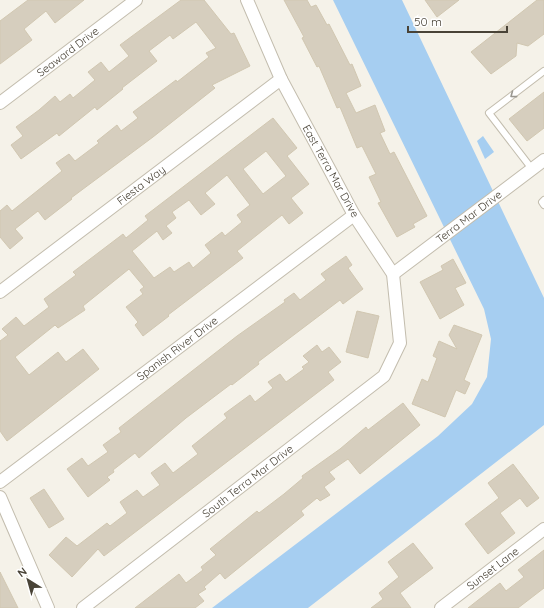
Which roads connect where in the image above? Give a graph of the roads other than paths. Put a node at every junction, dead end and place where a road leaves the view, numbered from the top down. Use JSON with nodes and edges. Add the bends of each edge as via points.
{"nodes":[{"id":1,"x":136,"y":0,"type":"edge"},
{"id":2,"x":247,"y":0,"type":"edge"},
{"id":3,"x":544,"y":71,"type":"edge"},
{"id":4,"x":281,"y":79,"type":"junction"},
{"id":5,"x":0,"y":103,"type":"edge"},
{"id":6,"x":544,"y":160,"type":"edge"},
{"id":7,"x":532,"y":169,"type":"junction"},
{"id":8,"x":544,"y":200,"type":"edge"},
{"id":9,"x":544,"y":205,"type":"edge"},
{"id":10,"x":354,"y":215,"type":"junction"},
{"id":11,"x":393,"y":274,"type":"junction"},
{"id":12,"x":0,"y":292,"type":"edge"},
{"id":13,"x":400,"y":343,"type":"joint"},
{"id":14,"x":0,"y":482,"type":"edge"},
{"id":15,"x":0,"y":497,"type":"edge"},
{"id":16,"x":544,"y":529,"type":"edge"},
{"id":17,"x":48,"y":608,"type":"edge"},
{"id":18,"x":83,"y":608,"type":"edge"},
{"id":19,"x":441,"y":608,"type":"edge"}],
"edges":[{"from":1,"to":5,"type":"street","name":"Seaward Drive"},
{"from":2,"to":4,"type":"street","name":"East Terra Mar Drive"},
{"from":3,"to":7,"type":"lane","one_way":true,"via":[[489,113]]},
{"from":4,"to":10,"type":"street","name":"East Terra Mar Drive"},
{"from":4,"to":12,"type":"street","name":"Fiesta Way"},
{"from":6,"to":7,"type":"street","name":"Terra Mar Drive"},
{"from":7,"to":11,"type":"street","name":"Terra Mar Drive"},
{"from":8,"to":9,"type":"lane"},
{"from":10,"to":11,"type":"street","name":"East Terra Mar Drive"},
{"from":10,"to":14,"type":"street","name":"Spanish River Drive"},
{"from":11,"to":13,"type":"street","name":"East Terra Mar Drive"},
{"from":13,"to":18,"type":"street","name":"South Terra Mar Drive","via":[[384,376]]},
{"from":15,"to":17,"type":"street"},
{"from":16,"to":19,"type":"street","name":"Sunset Lane"}]}
